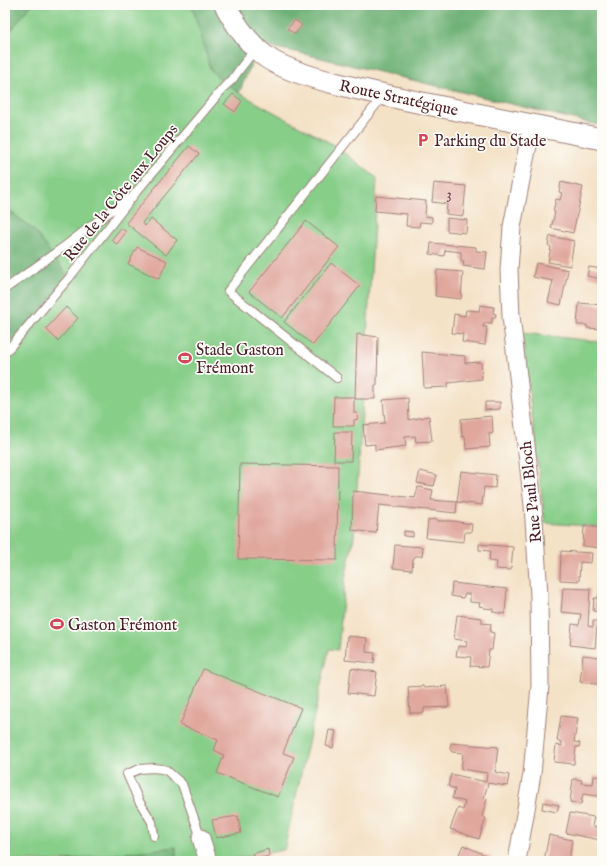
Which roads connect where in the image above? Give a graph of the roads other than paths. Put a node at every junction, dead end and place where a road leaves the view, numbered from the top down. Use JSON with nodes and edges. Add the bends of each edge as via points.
{"nodes":[{"id":1,"x":225,"y":5,"type":"edge"},
{"id":2,"x":256,"y":48,"type":"junction"},
{"id":3,"x":384,"y":95,"type":"junction"},
{"id":4,"x":532,"y":125,"type":"junction"},
{"id":5,"x":602,"y":139,"type":"edge"},
{"id":6,"x":137,"y":191,"type":"junction"},
{"id":7,"x":5,"y":289,"type":"edge"},
{"id":8,"x":5,"y":353,"type":"edge"},
{"id":9,"x":337,"y":378,"type":"dead end"},
{"id":10,"x":154,"y":836,"type":"dead end"},
{"id":11,"x":201,"y":838,"type":"joint"},
{"id":12,"x":208,"y":861,"type":"edge"},
{"id":13,"x":517,"y":861,"type":"edge"}],
"edges":[{"from":1,"to":2,"type":"street","name":"Route Stratégique","via":[[235,23]]},
{"from":2,"to":3,"type":"street","name":"Route Stratégique","via":[[292,71]]},
{"from":2,"to":6,"type":"lane","name":"Rue de la Côte aux Loups","via":[[232,80]]},
{"from":3,"to":4,"type":"street","name":"Route Stratégique"},
{"from":3,"to":9,"type":"lane","via":[[228,291]]},
{"from":4,"to":5,"type":"street","name":"Route Stratégique"},
{"from":4,"to":13,"type":"street","name":"Rue Paul Bloch","via":[[512,227],[509,270],[511,316],[533,505],[539,595],[540,686],[532,774]]},
{"from":6,"to":7,"type":"lane"},
{"from":6,"to":8,"type":"lane","name":"Rue de la Côte aux Loups"},
{"from":10,"to":11,"type":"lane","via":[[152,822],[127,774],[140,769],[166,770],[182,784]]},
{"from":11,"to":12,"type":"street"}]}
